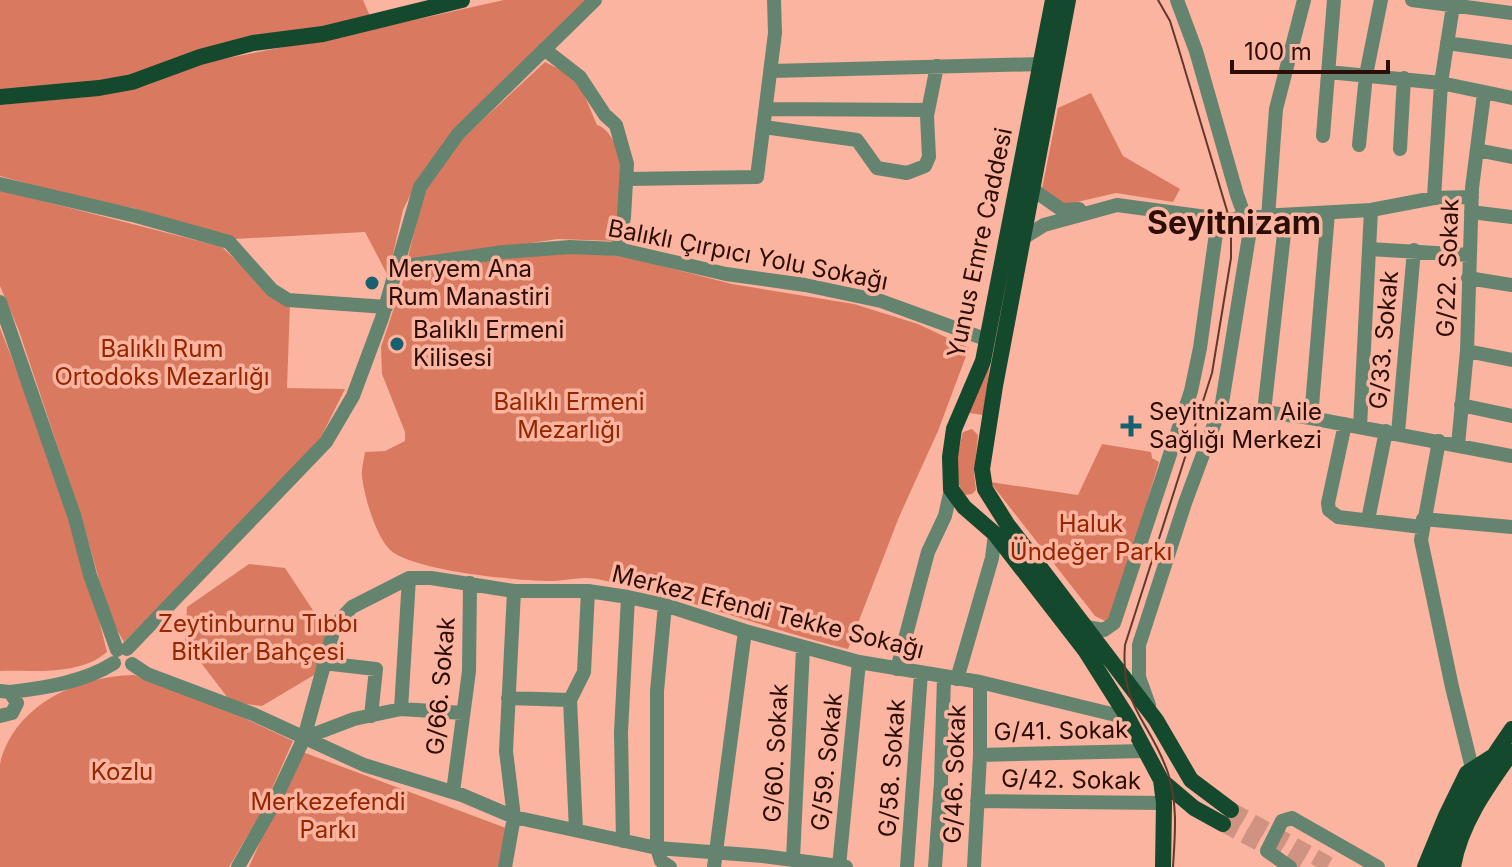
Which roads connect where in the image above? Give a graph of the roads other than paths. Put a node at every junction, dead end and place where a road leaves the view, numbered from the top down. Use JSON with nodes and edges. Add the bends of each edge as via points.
{"nodes":[{"id":1,"x":462,"y":0,"type":"edge"},
{"id":2,"x":595,"y":0,"type":"edge"},
{"id":3,"x":774,"y":0,"type":"edge"},
{"id":4,"x":1053,"y":0,"type":"edge"},
{"id":5,"x":1068,"y":0,"type":"edge"},
{"id":6,"x":1177,"y":0,"type":"edge"},
{"id":7,"x":1304,"y":0,"type":"edge"},
{"id":8,"x":1334,"y":0,"type":"edge"},
{"id":9,"x":1381,"y":0,"type":"edge"},
{"id":10,"x":1412,"y":0,"type":"edge"},
{"id":11,"x":1455,"y":3,"type":"edge"},
{"id":12,"x":1512,"y":13,"type":"edge"},
{"id":13,"x":1447,"y":43,"type":"junction"},
{"id":14,"x":544,"y":49,"type":"junction"},
{"id":15,"x":1512,"y":52,"type":"edge"},
{"id":16,"x":1041,"y":64,"type":"junction"},
{"id":17,"x":937,"y":66,"type":"junction"},
{"id":18,"x":772,"y":71,"type":"junction"},
{"id":19,"x":1328,"y":72,"type":"junction"},
{"id":20,"x":1366,"y":75,"type":"junction"},
{"id":21,"x":1404,"y":78,"type":"junction"},
{"id":22,"x":1441,"y":83,"type":"junction"},
{"id":23,"x":1484,"y":94,"type":"junction"},
{"id":24,"x":0,"y":97,"type":"edge"},
{"id":25,"x":1512,"y":98,"type":"edge"},
{"id":26,"x":767,"y":109,"type":"junction"},
{"id":27,"x":928,"y":110,"type":"junction"},
{"id":28,"x":764,"y":127,"type":"junction"},
{"id":29,"x":1323,"y":136,"type":"dead end"},
{"id":30,"x":1359,"y":145,"type":"dead end"},
{"id":31,"x":1400,"y":149,"type":"dead end"},
{"id":32,"x":1477,"y":150,"type":"junction"},
{"id":33,"x":1512,"y":157,"type":"edge"},
{"id":34,"x":626,"y":179,"type":"junction"},
{"id":35,"x":0,"y":184,"type":"edge"},
{"id":36,"x":1032,"y":189,"type":"junction"},
{"id":37,"x":1434,"y":198,"type":"junction"},
{"id":38,"x":1471,"y":204,"type":"junction"},
{"id":39,"x":1371,"y":210,"type":"junction"},
{"id":40,"x":1328,"y":213,"type":"junction"},
{"id":41,"x":1286,"y":216,"type":"junction"},
{"id":42,"x":1245,"y":217,"type":"junction"},
{"id":43,"x":1268,"y":217,"type":"junction"},
{"id":44,"x":1512,"y":217,"type":"edge"},
{"id":45,"x":1218,"y":219,"type":"junction"},
{"id":46,"x":1023,"y":238,"type":"junction"},
{"id":47,"x":618,"y":249,"type":"junction"},
{"id":48,"x":1369,"y":249,"type":"junction"},
{"id":49,"x":1414,"y":250,"type":"junction"},
{"id":50,"x":1469,"y":255,"type":"junction"},
{"id":51,"x":398,"y":267,"type":"junction"},
{"id":52,"x":1468,"y":278,"type":"junction"},
{"id":53,"x":1512,"y":285,"type":"edge"},
{"id":54,"x":0,"y":302,"type":"edge"},
{"id":55,"x":386,"y":307,"type":"junction"},
{"id":56,"x":988,"y":340,"type":"junction"},
{"id":57,"x":1467,"y":351,"type":"junction"},
{"id":58,"x":1512,"y":360,"type":"edge"},
{"id":59,"x":1461,"y":405,"type":"junction"},
{"id":60,"x":1221,"y":407,"type":"junction"},
{"id":61,"x":1264,"y":412,"type":"junction"},
{"id":62,"x":1512,"y":416,"type":"edge"},
{"id":63,"x":1311,"y":418,"type":"junction"},
{"id":64,"x":1352,"y":426,"type":"junction"},
{"id":65,"x":954,"y":429,"type":"junction"},
{"id":66,"x":987,"y":432,"type":"junction"},
{"id":67,"x":1392,"y":432,"type":"junction"},
{"id":68,"x":1439,"y":441,"type":"junction"},
{"id":69,"x":1458,"y":445,"type":"junction"},
{"id":70,"x":1512,"y":456,"type":"edge"},
{"id":71,"x":951,"y":489,"type":"junction"},
{"id":72,"x":985,"y":489,"type":"junction"},
{"id":73,"x":964,"y":507,"type":"junction"},
{"id":74,"x":945,"y":516,"type":"junction"},
{"id":75,"x":1368,"y":520,"type":"junction"},
{"id":76,"x":1422,"y":523,"type":"junction"},
{"id":77,"x":1512,"y":527,"type":"edge"},
{"id":78,"x":995,"y":534,"type":"junction"},
{"id":79,"x":409,"y":578,"type":"junction"},
{"id":80,"x":470,"y":583,"type":"junction"},
{"id":81,"x":514,"y":591,"type":"junction"},
{"id":82,"x":588,"y":591,"type":"junction"},
{"id":83,"x":628,"y":597,"type":"junction"},
{"id":84,"x":665,"y":605,"type":"junction"},
{"id":85,"x":1086,"y":627,"type":"junction"},
{"id":86,"x":745,"y":631,"type":"junction"},
{"id":87,"x":803,"y":648,"type":"junction"},
{"id":88,"x":119,"y":654,"type":"junction"},
{"id":89,"x":859,"y":662,"type":"junction"},
{"id":90,"x":323,"y":663,"type":"junction"},
{"id":91,"x":897,"y":669,"type":"junction"},
{"id":92,"x":921,"y":673,"type":"junction"},
{"id":93,"x":950,"y":678,"type":"junction"},
{"id":94,"x":980,"y":682,"type":"junction"},
{"id":95,"x":46,"y":688,"type":"junction"},
{"id":96,"x":5,"y":692,"type":"edge"},
{"id":97,"x":508,"y":698,"type":"junction"},
{"id":98,"x":570,"y":700,"type":"junction"},
{"id":99,"x":401,"y":709,"type":"junction"},
{"id":100,"x":463,"y":713,"type":"junction"},
{"id":101,"x":371,"y":716,"type":"junction"},
{"id":102,"x":5,"y":718,"type":"edge"},
{"id":103,"x":1128,"y":718,"type":"junction"},
{"id":104,"x":1156,"y":720,"type":"junction"},
{"id":105,"x":1512,"y":729,"type":"edge"},
{"id":106,"x":304,"y":738,"type":"junction"},
{"id":107,"x":1144,"y":751,"type":"junction"},
{"id":108,"x":1512,"y":752,"type":"edge"},
{"id":109,"x":980,"y":755,"type":"junction"},
{"id":110,"x":1493,"y":757,"type":"junction"},
{"id":111,"x":1472,"y":768,"type":"junction"},
{"id":112,"x":1161,"y":780,"type":"junction"},
{"id":113,"x":453,"y":792,"type":"junction"},
{"id":114,"x":977,"y":801,"type":"junction"},
{"id":115,"x":1164,"y":803,"type":"junction"},
{"id":116,"x":514,"y":817,"type":"junction"},
{"id":117,"x":576,"y":830,"type":"junction"},
{"id":118,"x":623,"y":841,"type":"junction"},
{"id":119,"x":657,"y":848,"type":"junction"},
{"id":120,"x":793,"y":859,"type":"junction"},
{"id":121,"x":715,"y":860,"type":"edge"},
{"id":122,"x":839,"y":866,"type":"edge"},
{"id":123,"x":238,"y":867,"type":"edge"},
{"id":124,"x":505,"y":867,"type":"edge"},
{"id":125,"x":670,"y":867,"type":"edge"},
{"id":126,"x":846,"y":867,"type":"edge"},
{"id":127,"x":907,"y":867,"type":"edge"},
{"id":128,"x":935,"y":867,"type":"edge"},
{"id":129,"x":974,"y":867,"type":"edge"},
{"id":130,"x":1163,"y":867,"type":"edge"},
{"id":131,"x":1290,"y":867,"type":"edge"},
{"id":132,"x":1378,"y":867,"type":"edge"},
{"id":133,"x":1425,"y":867,"type":"edge"},
{"id":134,"x":1437,"y":867,"type":"edge"},
{"id":135,"x":1453,"y":867,"type":"edge"}],
"edges":[{"from":1,"to":24,"type":"main road","via":[[323,34],[253,43],[132,82]]},
{"from":2,"to":14,"type":"street"},
{"from":3,"to":18,"type":"street"},
{"from":4,"to":16,"type":"main road","name":"Yunus Emre Caddesi"},
{"from":5,"to":36,"type":"main road","name":"Yunus Emre Caddesi"},
{"from":6,"to":42,"type":"street"},
{"from":7,"to":43,"type":"street","via":[[1276,109]]},
{"from":8,"to":19,"type":"street"},
{"from":9,"to":20,"type":"street"},
{"from":10,"to":11,"type":"street"},
{"from":11,"to":12,"type":"street"},
{"from":11,"to":13,"type":"street"},
{"from":13,"to":15,"type":"street"},
{"from":13,"to":22,"type":"street"},
{"from":14,"to":34,"type":"street","via":[[580,77],[616,125]]},
{"from":14,"to":51,"type":"street","via":[[458,134],[420,187]]},
{"from":16,"to":17,"type":"street"},
{"from":16,"to":56,"type":"main road","name":"Yunus Emre Caddesi"},
{"from":17,"to":18,"type":"street"},
{"from":17,"to":27,"type":"street"},
{"from":18,"to":26,"type":"street"},
{"from":19,"to":20,"type":"street"},
{"from":19,"to":29,"type":"street"},
{"from":20,"to":21,"type":"street"},
{"from":20,"to":30,"type":"street"},
{"from":21,"to":22,"type":"street"},
{"from":21,"to":31,"type":"street"},
{"from":22,"to":23,"type":"street"},
{"from":22,"to":37,"type":"street"},
{"from":23,"to":25,"type":"street"},
{"from":23,"to":32,"type":"street","name":"G/22. Sokak"},
{"from":26,"to":27,"type":"street"},
{"from":26,"to":28,"type":"street"},
{"from":27,"to":28,"type":"street","via":[[929,157],[925,166],[907,173],[877,168],[857,140]]},
{"from":28,"to":34,"type":"street","via":[[757,177]]},
{"from":32,"to":33,"type":"street"},
{"from":32,"to":38,"type":"street","name":"G/22. Sokak"},
{"from":34,"to":47,"type":"street"},
{"from":35,"to":55,"type":"street","via":[[229,242],[272,290],[288,300]]},
{"from":36,"to":42,"type":"street","via":[[1062,210],[1122,199]]},
{"from":36,"to":46,"type":"main road","name":"Yunus Emre Caddesi"},
{"from":37,"to":38,"type":"street"},
{"from":37,"to":39,"type":"street"},
{"from":38,"to":44,"type":"street"},
{"from":38,"to":50,"type":"street","name":"G/22. Sokak"},
{"from":39,"to":40,"type":"street"},
{"from":39,"to":48,"type":"street"},
{"from":40,"to":41,"type":"street"},
{"from":40,"to":63,"type":"street"},
{"from":41,"to":43,"type":"street"},
{"from":41,"to":61,"type":"street"},
{"from":42,"to":43,"type":"street"},
{"from":42,"to":45,"type":"street"},
{"from":42,"to":60,"type":"street","via":[[1250,223],[1248,242]]},
{"from":45,"to":46,"type":"street","via":[[1117,205],[1044,225]]},
{"from":45,"to":85,"type":"street","via":[[1191,391],[1114,623],[1104,630]]},
{"from":46,"to":66,"type":"main road","name":"Yunus Emre Caddesi"},
{"from":47,"to":51,"type":"street","name":"Balıklı Çırpıcı Yolu Sokağı","via":[[504,252]]},
{"from":47,"to":56,"type":"street","name":"Balıklı Çırpıcı Yolu Sokağı","via":[[881,301]]},
{"from":48,"to":49,"type":"street"},
{"from":48,"to":64,"type":"street"},
{"from":49,"to":50,"type":"street"},
{"from":49,"to":67,"type":"street","name":"G/33. Sokak"},
{"from":50,"to":52,"type":"street","name":"G/22. Sokak"},
{"from":51,"to":55,"type":"street"},
{"from":52,"to":53,"type":"street"},
{"from":52,"to":57,"type":"street","name":"G/22. Sokak"},
{"from":54,"to":88,"type":"street"},
{"from":55,"to":88,"type":"street","via":[[353,396],[326,442]]},
{"from":56,"to":65,"type":"main road","name":"Yunus Emre Caddesi"},
{"from":57,"to":58,"type":"street"},
{"from":57,"to":59,"type":"street","name":"G/22. Sokak"},
{"from":59,"to":62,"type":"street"},
{"from":59,"to":69,"type":"street","name":"G/22. Sokak"},
{"from":60,"to":61,"type":"street"},
{"from":60,"to":104,"type":"street","via":[[1139,645],[1139,677]]},
{"from":61,"to":63,"type":"street"},
{"from":63,"to":64,"type":"street"},
{"from":64,"to":67,"type":"street"},
{"from":64,"to":75,"type":"street","via":[[1329,510],[1338,517]]},
{"from":65,"to":66,"type":"main road","via":[[974,422]]},
{"from":65,"to":71,"type":"main road","name":"Yunus Emre Caddesi"},
{"from":66,"to":72,"type":"main road","name":"Yunus Emre Caddesi"},
{"from":67,"to":68,"type":"street"},
{"from":67,"to":75,"type":"street","name":"G/33. Sokak"},
{"from":68,"to":69,"type":"street"},
{"from":68,"to":76,"type":"street"},
{"from":69,"to":70,"type":"street"},
{"from":71,"to":73,"type":"main road"},
{"from":71,"to":74,"type":"street"},
{"from":72,"to":73,"type":"main road","via":[[977,502]]},
{"from":72,"to":85,"type":"main road"},
{"from":73,"to":74,"type":"street"},
{"from":73,"to":78,"type":"main road"},
{"from":74,"to":91,"type":"street","via":[[928,552]]},
{"from":75,"to":76,"type":"street"},
{"from":76,"to":77,"type":"street"},
{"from":76,"to":111,"type":"street","via":[[1421,540]]},
{"from":78,"to":93,"type":"street","via":[[992,558]]},
{"from":78,"to":103,"type":"main road","via":[[1085,650]]},
{"from":79,"to":80,"type":"street","name":"Merkez Efendi Tekke Sokağı"},
{"from":79,"to":90,"type":"street","via":[[352,607],[335,625]]},
{"from":79,"to":99,"type":"street"},
{"from":80,"to":81,"type":"street","name":"Merkez Efendi Tekke Sokağı"},
{"from":80,"to":100,"type":"street","name":"G/66. Sokak"},
{"from":81,"to":82,"type":"street","name":"Merkez Efendi Tekke Sokağı"},
{"from":81,"to":97,"type":"street"},
{"from":82,"to":83,"type":"street","name":"Merkez Efendi Tekke Sokağı"},
{"from":82,"to":98,"type":"street","via":[[584,672]]},
{"from":83,"to":84,"type":"street","name":"Merkez Efendi Tekke Sokağı"},
{"from":83,"to":118,"type":"street","via":[[621,732]]},
{"from":84,"to":86,"type":"street","name":"Merkez Efendi Tekke Sokağı"},
{"from":84,"to":119,"type":"street","via":[[657,691]]},
{"from":85,"to":104,"type":"main road"},
{"from":86,"to":87,"type":"street","name":"Merkez Efendi Tekke Sokağı"},
{"from":86,"to":121,"type":"street"},
{"from":87,"to":89,"type":"street","name":"Merkez Efendi Tekke Sokağı"},
{"from":87,"to":120,"type":"street","name":"G/60. Sokak"},
{"from":88,"to":95,"type":"street","via":[[95,673]]},
{"from":88,"to":106,"type":"street","via":[[122,668],[132,664]]},
{"from":89,"to":91,"type":"street","name":"Merkez Efendi Tekke Sokağı"},
{"from":89,"to":122,"type":"street","name":"G/59. Sokak"},
{"from":90,"to":101,"type":"street","via":[[376,669]]},
{"from":90,"to":106,"type":"street"},
{"from":91,"to":92,"type":"street","name":"Merkez Efendi Tekke Sokağı"},
{"from":92,"to":93,"type":"street","name":"Merkez Efendi Tekke Sokağı"},
{"from":92,"to":127,"type":"street","name":"G/58. Sokak"},
{"from":93,"to":94,"type":"street","name":"Merkez Efendi Tekke Sokağı"},
{"from":93,"to":128,"type":"street"},
{"from":94,"to":103,"type":"street","name":"Merkez Efendi Tekke Sokağı"},
{"from":94,"to":109,"type":"street","name":"G/46. Sokak"},
{"from":95,"to":96,"type":"street"},
{"from":95,"to":102,"type":"street"},
{"from":96,"to":102,"type":"street","via":[[17,703]]},
{"from":97,"to":98,"type":"street"},
{"from":97,"to":116,"type":"street","via":[[506,751]]},
{"from":98,"to":117,"type":"street"},
{"from":99,"to":100,"type":"street"},
{"from":99,"to":101,"type":"street"},
{"from":100,"to":113,"type":"street","name":"G/66. Sokak"},
{"from":101,"to":106,"type":"street"},
{"from":103,"to":107,"type":"main road"},
{"from":104,"to":112,"type":"main road","via":[[1191,780],[1227,817],[1194,808]]},
{"from":105,"to":110,"type":"main road"},
{"from":106,"to":113,"type":"street","via":[[364,765]]},
{"from":106,"to":123,"type":"street"},
{"from":107,"to":109,"type":"street","name":"G/41. Sokak"},
{"from":107,"to":112,"type":"main road"},
{"from":108,"to":135,"type":"main road","via":[[1476,806]]},
{"from":109,"to":114,"type":"street","name":"G/46. Sokak"},
{"from":110,"to":111,"type":"main road"},
{"from":110,"to":134,"type":"main road","via":[[1450,832]]},
{"from":111,"to":133,"type":"main road"},
{"from":112,"to":115,"type":"main road"},
{"from":113,"to":116,"type":"street"},
{"from":114,"to":115,"type":"street","name":"G/42. Sokak"},
{"from":114,"to":129,"type":"street","name":"G/46. Sokak"},
{"from":115,"to":130,"type":"main road"},
{"from":116,"to":117,"type":"street"},
{"from":116,"to":124,"type":"street"},
{"from":117,"to":118,"type":"street"},
{"from":118,"to":119,"type":"street"},
{"from":119,"to":121,"type":"street"},
{"from":119,"to":125,"type":"street","via":[[661,861]]},
{"from":120,"to":121,"type":"street"},
{"from":120,"to":122,"type":"street"},
{"from":122,"to":126,"type":"street"},
{"from":131,"to":132,"type":"street","via":[[1267,851],[1286,818]]}]}
